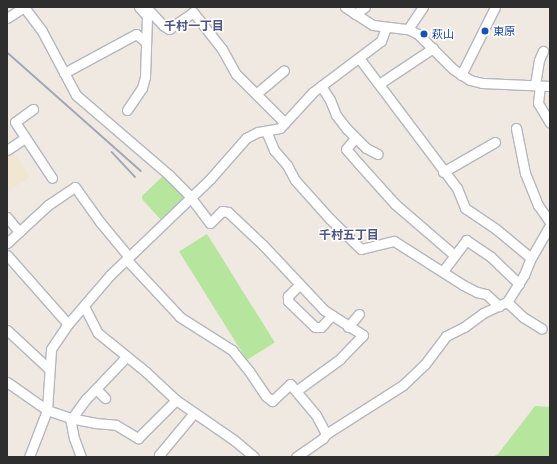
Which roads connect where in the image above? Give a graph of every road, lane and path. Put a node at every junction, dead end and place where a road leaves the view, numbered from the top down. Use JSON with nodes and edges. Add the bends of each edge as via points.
{"nodes":[{"id":1,"x":24,"y":7,"type":"edge"},
{"id":2,"x":139,"y":7,"type":"edge"},
{"id":3,"x":146,"y":7,"type":"edge"},
{"id":4,"x":345,"y":7,"type":"edge"},
{"id":5,"x":365,"y":7,"type":"edge"},
{"id":6,"x":423,"y":7,"type":"edge"},
{"id":7,"x":495,"y":7,"type":"edge"},
{"id":8,"x":355,"y":14,"type":"junction"},
{"id":9,"x":7,"y":18,"type":"edge"},
{"id":10,"x":386,"y":27,"type":"junction"},
{"id":11,"x":408,"y":29,"type":"junction"},
{"id":12,"x":146,"y":42,"type":"junction"},
{"id":13,"x":433,"y":48,"type":"junction"},
{"id":14,"x":543,"y":51,"type":"dead end"},
{"id":15,"x":359,"y":58,"type":"junction"},
{"id":16,"x":284,"y":70,"type":"dead end"},
{"id":17,"x":64,"y":73,"type":"junction"},
{"id":18,"x":461,"y":75,"type":"junction"},
{"id":19,"x":379,"y":84,"type":"junction"},
{"id":20,"x":537,"y":85,"type":"junction"},
{"id":21,"x":321,"y":86,"type":"junction"},
{"id":22,"x":550,"y":86,"type":"edge"},
{"id":23,"x":257,"y":93,"type":"junction"},
{"id":24,"x":33,"y":109,"type":"dead end"},
{"id":25,"x":127,"y":110,"type":"dead end"},
{"id":26,"x":285,"y":123,"type":"junction"},
{"id":27,"x":550,"y":123,"type":"edge"},
{"id":28,"x":516,"y":128,"type":"dead end"},
{"id":29,"x":266,"y":131,"type":"junction"},
{"id":30,"x":25,"y":138,"type":"junction"},
{"id":31,"x":355,"y":138,"type":"junction"},
{"id":32,"x":495,"y":142,"type":"dead end"},
{"id":33,"x":7,"y":150,"type":"edge"},
{"id":34,"x":378,"y":154,"type":"dead end"},
{"id":35,"x":443,"y":172,"type":"junction"},
{"id":36,"x":52,"y":178,"type":"dead end"},
{"id":37,"x":190,"y":197,"type":"junction"},
{"id":38,"x":7,"y":217,"type":"edge"},
{"id":39,"x":550,"y":222,"type":"edge"},
{"id":40,"x":550,"y":225,"type":"edge"},
{"id":41,"x":19,"y":232,"type":"junction"},
{"id":42,"x":7,"y":243,"type":"edge"},
{"id":43,"x":7,"y":255,"type":"edge"},
{"id":44,"x":454,"y":255,"type":"junction"},
{"id":45,"x":128,"y":258,"type":"junction"},
{"id":46,"x":531,"y":258,"type":"junction"},
{"id":47,"x":443,"y":271,"type":"junction"},
{"id":48,"x":519,"y":284,"type":"junction"},
{"id":49,"x":299,"y":285,"type":"junction"},
{"id":50,"x":507,"y":302,"type":"junction"},
{"id":51,"x":84,"y":306,"type":"junction"},
{"id":52,"x":499,"y":306,"type":"junction"},
{"id":53,"x":359,"y":314,"type":"dead end"},
{"id":54,"x":332,"y":315,"type":"junction"},
{"id":55,"x":68,"y":324,"type":"junction"},
{"id":56,"x":348,"y":327,"type":"junction"},
{"id":57,"x":542,"y":328,"type":"dead end"},
{"id":58,"x":7,"y":330,"type":"edge"},
{"id":59,"x":127,"y":356,"type":"junction"},
{"id":60,"x":49,"y":369,"type":"junction"},
{"id":61,"x":7,"y":382,"type":"edge"},
{"id":62,"x":96,"y":389,"type":"junction"},
{"id":63,"x":296,"y":391,"type":"junction"},
{"id":64,"x":104,"y":398,"type":"dead end"},
{"id":65,"x":176,"y":400,"type":"junction"},
{"id":66,"x":47,"y":410,"type":"junction"},
{"id":67,"x":194,"y":413,"type":"junction"},
{"id":68,"x":71,"y":418,"type":"junction"},
{"id":69,"x":326,"y":434,"type":"junction"},
{"id":70,"x":28,"y":457,"type":"edge"},
{"id":71,"x":82,"y":457,"type":"edge"},
{"id":72,"x":161,"y":457,"type":"edge"},
{"id":73,"x":254,"y":457,"type":"edge"},
{"id":74,"x":296,"y":457,"type":"edge"}],
"edges":[{"from":1,"to":9,"type":"street"},
{"from":1,"to":17,"type":"street","via":[[42,31]]},
{"from":2,"to":12,"type":"street","via":[[147,16]]},
{"from":3,"to":23,"type":"street","via":[[169,29],[193,12],[222,50],[236,74]]},
{"from":4,"to":8,"type":"street"},
{"from":5,"to":8,"type":"street"},
{"from":6,"to":11,"type":"street"},
{"from":7,"to":18,"type":"street"},
{"from":8,"to":10,"type":"street","via":[[374,25]]},
{"from":10,"to":11,"type":"street"},
{"from":10,"to":15,"type":"street","via":[[384,37]]},
{"from":11,"to":13,"type":"street","via":[[418,34]]},
{"from":12,"to":17,"type":"street","via":[[136,34]]},
{"from":12,"to":25,"type":"street","via":[[142,88]]},
{"from":13,"to":18,"type":"street"},
{"from":13,"to":19,"type":"street"},
{"from":14,"to":20,"type":"street","via":[[539,60]]},
{"from":15,"to":19,"type":"street"},
{"from":15,"to":21,"type":"street"},
{"from":16,"to":23,"type":"street"},
{"from":17,"to":37,"type":"street","via":[[76,95],[146,154]]},
{"from":18,"to":20,"type":"street","via":[[482,83]]},
{"from":19,"to":35,"type":"street"},
{"from":20,"to":22,"type":"street"},
{"from":20,"to":27,"type":"street","via":[[538,104]]},
{"from":21,"to":26,"type":"street","via":[[304,100]]},
{"from":21,"to":31,"type":"street","via":[[336,115]]},
{"from":23,"to":26,"type":"street"},
{"from":24,"to":30,"type":"street","via":[[15,122]]},
{"from":26,"to":29,"type":"street","via":[[276,130]]},
{"from":28,"to":39,"type":"street","via":[[525,173],[538,205]]},
{"from":29,"to":37,"type":"street","via":[[251,134],[246,138],[210,179]]},
{"from":29,"to":47,"type":"street","via":[[274,150],[287,165],[295,180],[361,249],[394,241]]},
{"from":30,"to":33,"type":"street"},
{"from":30,"to":36,"type":"street"},
{"from":31,"to":34,"type":"street"},
{"from":31,"to":44,"type":"street","via":[[346,149],[396,204]]},
{"from":32,"to":35,"type":"street"},
{"from":35,"to":46,"type":"street","via":[[457,188],[465,208],[496,228]]},
{"from":37,"to":45,"type":"street"},
{"from":37,"to":49,"type":"street","via":[[210,223],[222,211],[228,212],[263,245]]},
{"from":38,"to":41,"type":"street"},
{"from":40,"to":46,"type":"street"},
{"from":41,"to":42,"type":"street"},
{"from":41,"to":45,"type":"street","via":[[48,205],[75,187]]},
{"from":43,"to":55,"type":"street"},
{"from":44,"to":47,"type":"street"},
{"from":44,"to":48,"type":"street","via":[[466,240],[491,257]]},
{"from":45,"to":51,"type":"street"},
{"from":45,"to":63,"type":"street","via":[[180,316],[232,350],[272,401],[290,384]]},
{"from":46,"to":48,"type":"street"},
{"from":47,"to":52,"type":"street","via":[[463,285],[486,294]]},
{"from":48,"to":50,"type":"street"},
{"from":49,"to":54,"type":"street"},
{"from":49,"to":54,"type":"street","via":[[288,296],[288,301],[315,328],[321,327]]},
{"from":50,"to":52,"type":"street"},
{"from":50,"to":57,"type":"street","via":[[523,317]]},
{"from":51,"to":55,"type":"street"},
{"from":51,"to":59,"type":"street","via":[[98,333]]},
{"from":52,"to":69,"type":"street","via":[[446,336],[425,364],[403,385]]},
{"from":53,"to":56,"type":"street"},
{"from":54,"to":56,"type":"street"},
{"from":55,"to":60,"type":"street","via":[[51,348]]},
{"from":56,"to":63,"type":"street","via":[[363,336],[340,359]]},
{"from":58,"to":60,"type":"street"},
{"from":59,"to":62,"type":"street"},
{"from":59,"to":65,"type":"street"},
{"from":60,"to":66,"type":"street"},
{"from":61,"to":66,"type":"street"},
{"from":62,"to":64,"type":"street"},
{"from":62,"to":68,"type":"street"},
{"from":63,"to":69,"type":"street","via":[[316,415]]},
{"from":65,"to":67,"type":"street"},
{"from":65,"to":68,"type":"street","via":[[138,438],[116,425]]},
{"from":66,"to":68,"type":"street"},
{"from":66,"to":70,"type":"street"},
{"from":67,"to":72,"type":"street","via":[[158,455]]},
{"from":67,"to":73,"type":"street"},
{"from":68,"to":71,"type":"street","via":[[74,438]]},
{"from":69,"to":74,"type":"street"}]}
